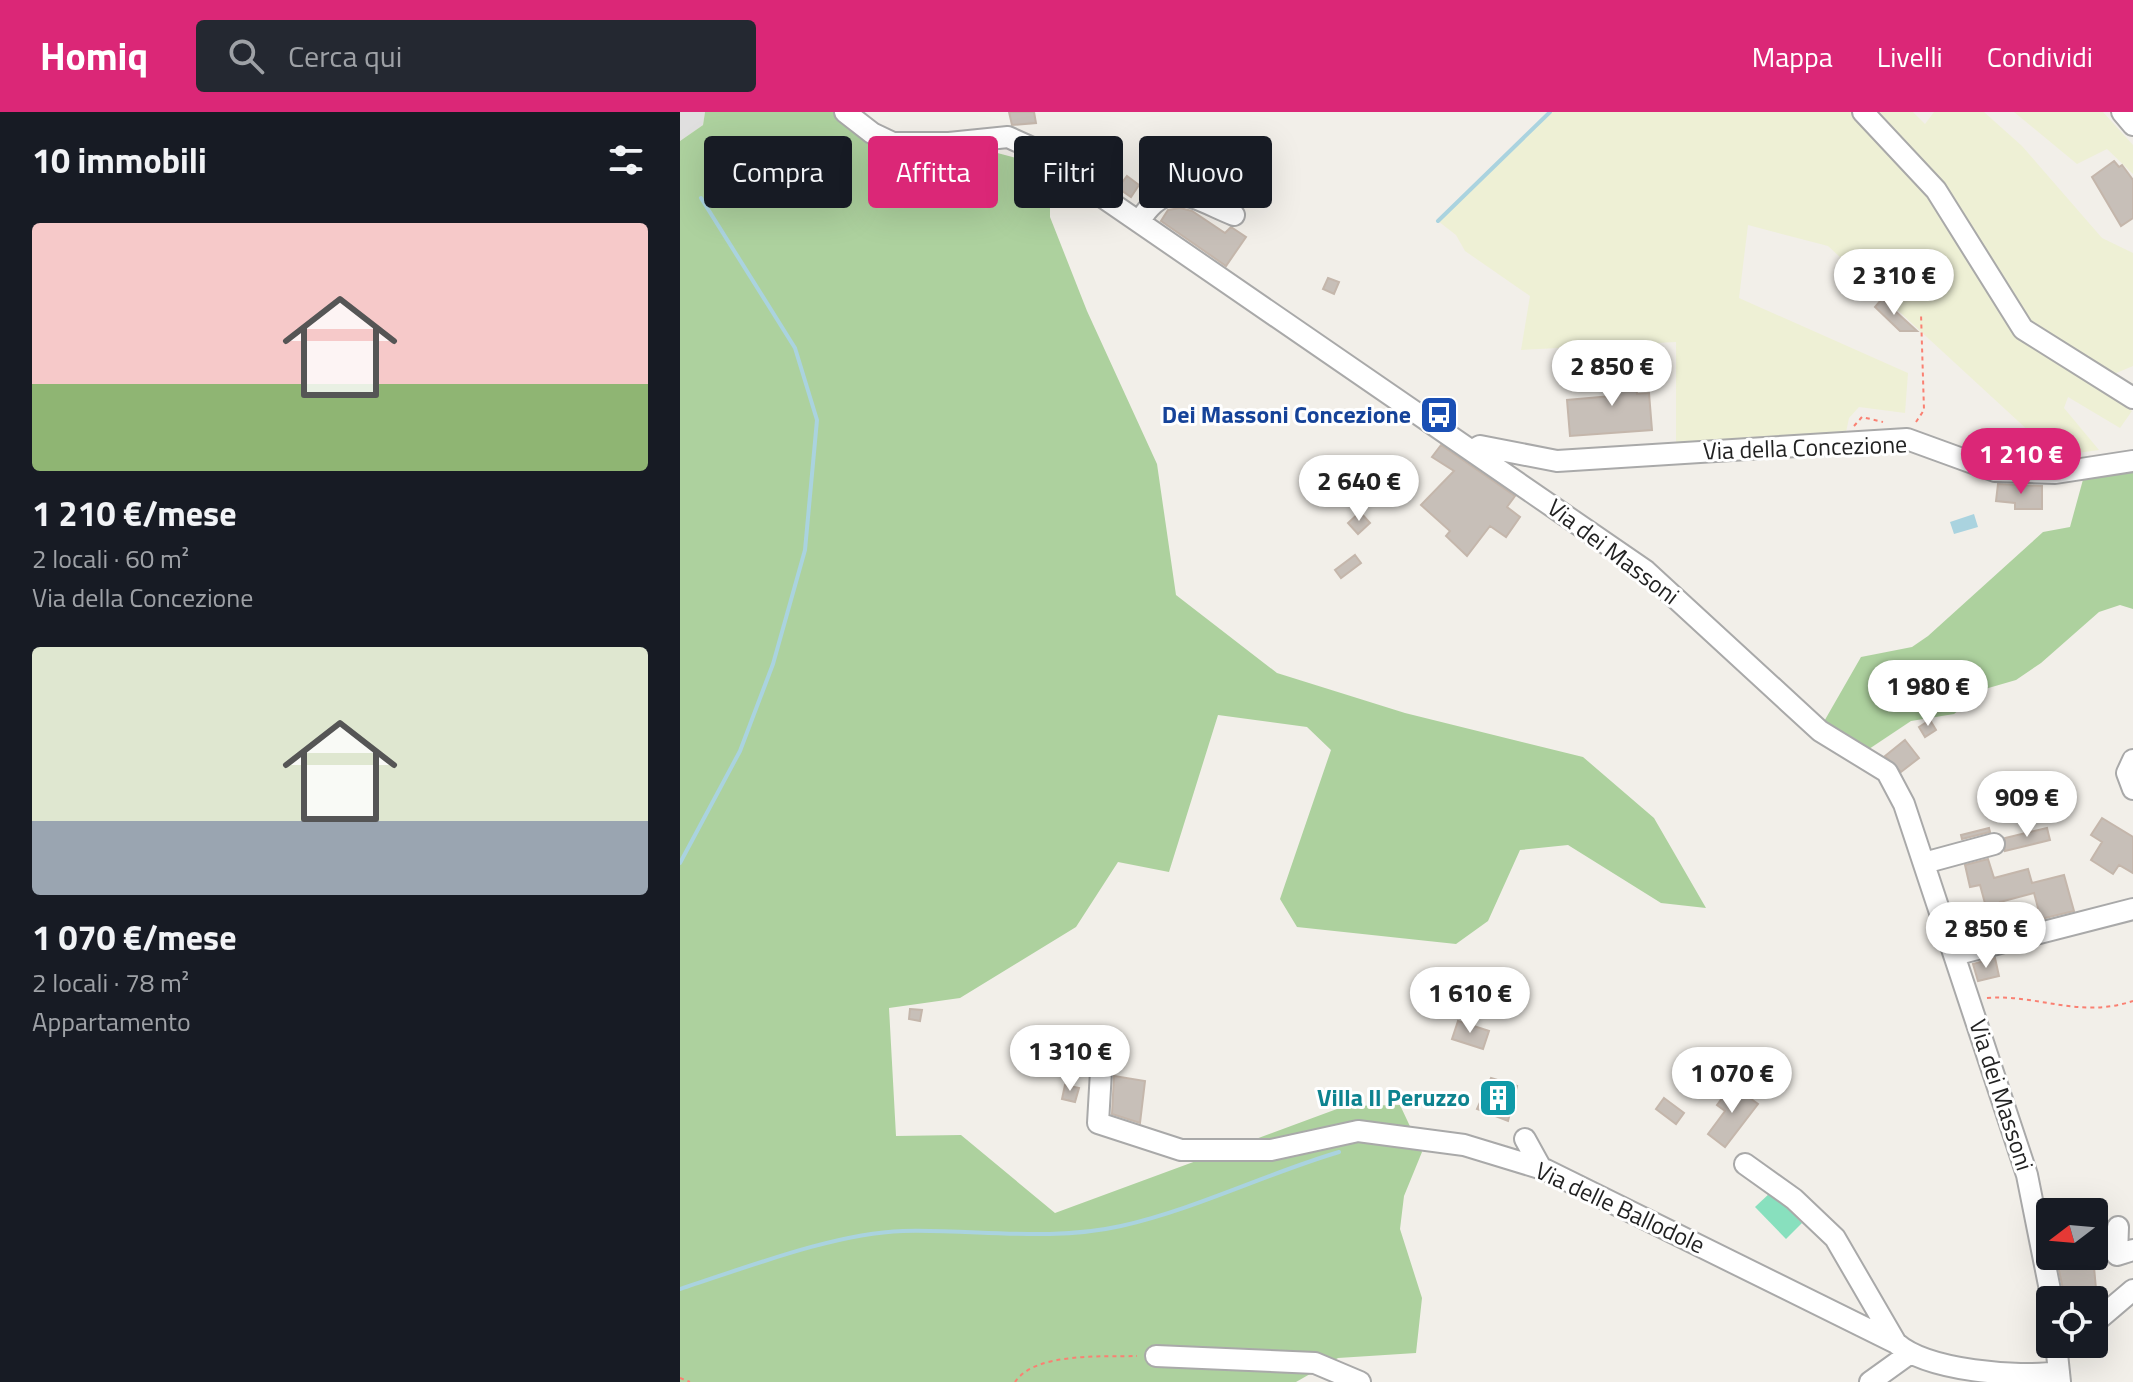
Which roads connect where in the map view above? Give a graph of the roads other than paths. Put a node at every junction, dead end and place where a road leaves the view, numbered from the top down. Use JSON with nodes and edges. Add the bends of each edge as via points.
{"nodes":[{"id":1,"x":845,"y":112,"type":"edge"},
{"id":2,"x":1863,"y":112,"type":"edge"},
{"id":3,"x":2122,"y":112,"type":"edge"},
{"id":4,"x":2133,"y":125,"type":"edge"},
{"id":5,"x":1234,"y":215,"type":"dead end"},
{"id":6,"x":1139,"y":222,"type":"junction"},
{"id":7,"x":2133,"y":398,"type":"edge"},
{"id":8,"x":1473,"y":450,"type":"junction"},
{"id":9,"x":2133,"y":461,"type":"edge"},
{"id":10,"x":2133,"y":760,"type":"edge"},
{"id":11,"x":2133,"y":789,"type":"edge"},
{"id":12,"x":1994,"y":844,"type":"dead end"},
{"id":13,"x":1924,"y":863,"type":"junction"},
{"id":14,"x":2133,"y":909,"type":"edge"},
{"id":15,"x":1954,"y":955,"type":"junction"},
{"id":16,"x":1101,"y":1071,"type":"dead end"},
{"id":17,"x":1525,"y":1139,"type":"dead end"},
{"id":18,"x":1745,"y":1164,"type":"dead end"},
{"id":19,"x":1541,"y":1168,"type":"junction"},
{"id":20,"x":2118,"y":1227,"type":"dead end"},
{"id":21,"x":2133,"y":1250,"type":"edge"},
{"id":22,"x":2049,"y":1286,"type":"edge"},
{"id":23,"x":2133,"y":1290,"type":"edge"},
{"id":24,"x":2108,"y":1311,"type":"edge"},
{"id":25,"x":1902,"y":1349,"type":"junction"},
{"id":26,"x":1156,"y":1356,"type":"road end"},
{"id":27,"x":2060,"y":1359,"type":"edge"},
{"id":28,"x":1360,"y":1382,"type":"edge"},
{"id":29,"x":1870,"y":1382,"type":"edge"}],
"edges":[{"from":1,"to":6,"type":"street","name":"Via dei Massoni","via":[[893,143],[1008,137]]},
{"from":2,"to":7,"type":"street","via":[[1936,190],[2023,329]]},
{"from":3,"to":4,"type":"street"},
{"from":5,"to":6,"type":"street","via":[[1171,193],[1152,201]]},
{"from":6,"to":8,"type":"street","name":"Via dei Massoni"},
{"from":8,"to":9,"type":"street","name":"Via della Concezione","via":[[1480,446],[1557,461],[1907,439],[1995,471],[2055,473]]},
{"from":8,"to":13,"type":"street","name":"Via dei Massoni","via":[[1646,571],[1820,731],[1887,772]]},
{"from":10,"to":11,"type":"street","via":[[2127,773]]},
{"from":12,"to":13,"type":"street"},
{"from":13,"to":15,"type":"street","name":"Via dei Massoni"},
{"from":14,"to":15,"type":"street"},
{"from":15,"to":22,"type":"street","name":"Via dei Massoni","via":[[2027,1175]]},
{"from":16,"to":19,"type":"street","name":"Via delle Ballodole","via":[[1098,1123],[1181,1150],[1271,1150],[1358,1131],[1464,1145]]},
{"from":17,"to":19,"type":"street"},
{"from":18,"to":25,"type":"street","via":[[1794,1199],[1835,1238]]},
{"from":19,"to":25,"type":"street","name":"Via delle Ballodole"},
{"from":20,"to":21,"type":"street","via":[[2117,1255]]},
{"from":23,"to":24,"type":"street"},
{"from":25,"to":27,"type":"street","name":"Via delle Ballodole","via":[[1995,1373],[2039,1375]]},
{"from":25,"to":29,"type":"street"},
{"from":26,"to":28,"type":"street","via":[[1315,1363]]}]}
